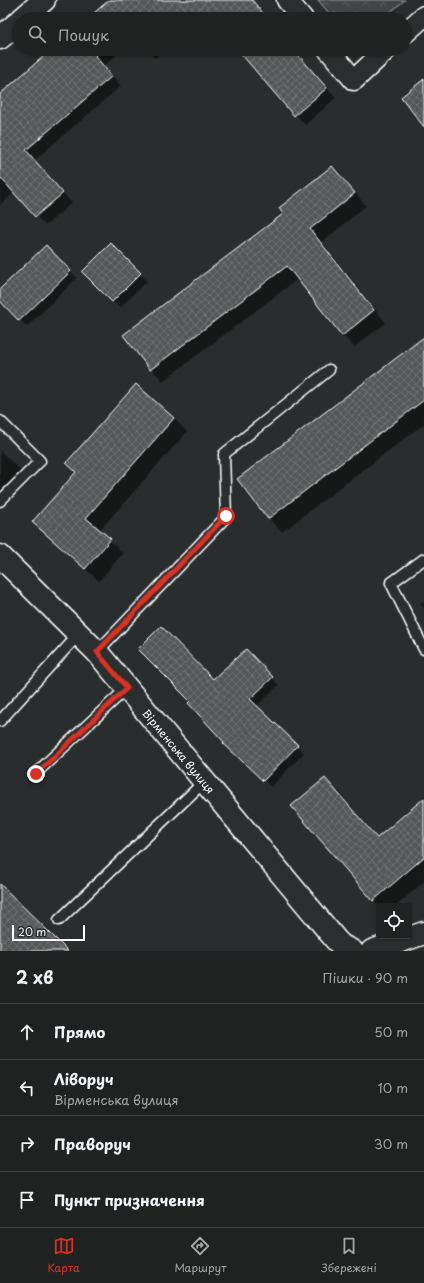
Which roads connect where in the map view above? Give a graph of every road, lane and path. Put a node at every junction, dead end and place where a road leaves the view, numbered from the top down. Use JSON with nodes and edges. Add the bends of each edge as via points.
{"nodes":[{"id":1,"x":44,"y":0,"type":"edge"},
{"id":2,"x":287,"y":0,"type":"edge"},
{"id":3,"x":30,"y":12,"type":"edge"},
{"id":4,"x":297,"y":12,"type":"edge"},
{"id":5,"x":424,"y":16,"type":"edge"},
{"id":6,"x":412,"y":27,"type":"edge"},
{"id":7,"x":12,"y":28,"type":"edge"},
{"id":8,"x":0,"y":38,"type":"edge"},
{"id":9,"x":334,"y":56,"type":"edge"},
{"id":10,"x":380,"y":56,"type":"edge"},
{"id":11,"x":329,"y":370,"type":"dead end"},
{"id":12,"x":0,"y":421,"type":"edge"},
{"id":13,"x":0,"y":501,"type":"edge"},
{"id":14,"x":0,"y":556,"type":"edge"},
{"id":15,"x":424,"y":559,"type":"edge"},
{"id":16,"x":79,"y":634,"type":"junction"},
{"id":17,"x":424,"y":649,"type":"edge"},
{"id":18,"x":97,"y":652,"type":"junction"},
{"id":19,"x":127,"y":688,"type":"junction"},
{"id":20,"x":0,"y":721,"type":"edge"},
{"id":21,"x":36,"y":774,"type":"dead end"},
{"id":22,"x":204,"y":781,"type":"junction"},
{"id":23,"x":59,"y":920,"type":"dead end"},
{"id":24,"x":424,"y":933,"type":"edge"},
{"id":25,"x":340,"y":947,"type":"edge"},
{"id":26,"x":372,"y":951,"type":"edge"}],
"edges":[{"from":1,"to":3,"type":"main road"},
{"from":2,"to":4,"type":"street"},
{"from":5,"to":6,"type":"street"},
{"from":7,"to":8,"type":"main road"},
{"from":9,"to":10,"type":"street","via":[[354,80]]},
{"from":11,"to":18,"type":"lane","via":[[224,454],[226,516]]},
{"from":12,"to":13,"type":"lane","via":[[40,461]]},
{"from":14,"to":16,"type":"main road","name":"Вірменська вулиця"},
{"from":15,"to":17,"type":"lane","via":[[391,583]]},
{"from":16,"to":18,"type":"main road","name":"Вірменська вулиця"},
{"from":16,"to":20,"type":"lane"},
{"from":18,"to":19,"type":"main road","name":"Вірменська вулиця"},
{"from":19,"to":21,"type":"lane"},
{"from":19,"to":22,"type":"main road","name":"Вірменська вулиця"},
{"from":22,"to":23,"type":"lane"},
{"from":22,"to":25,"type":"main road","name":"Вірменська вулиця"},
{"from":24,"to":26,"type":"main road"}]}
